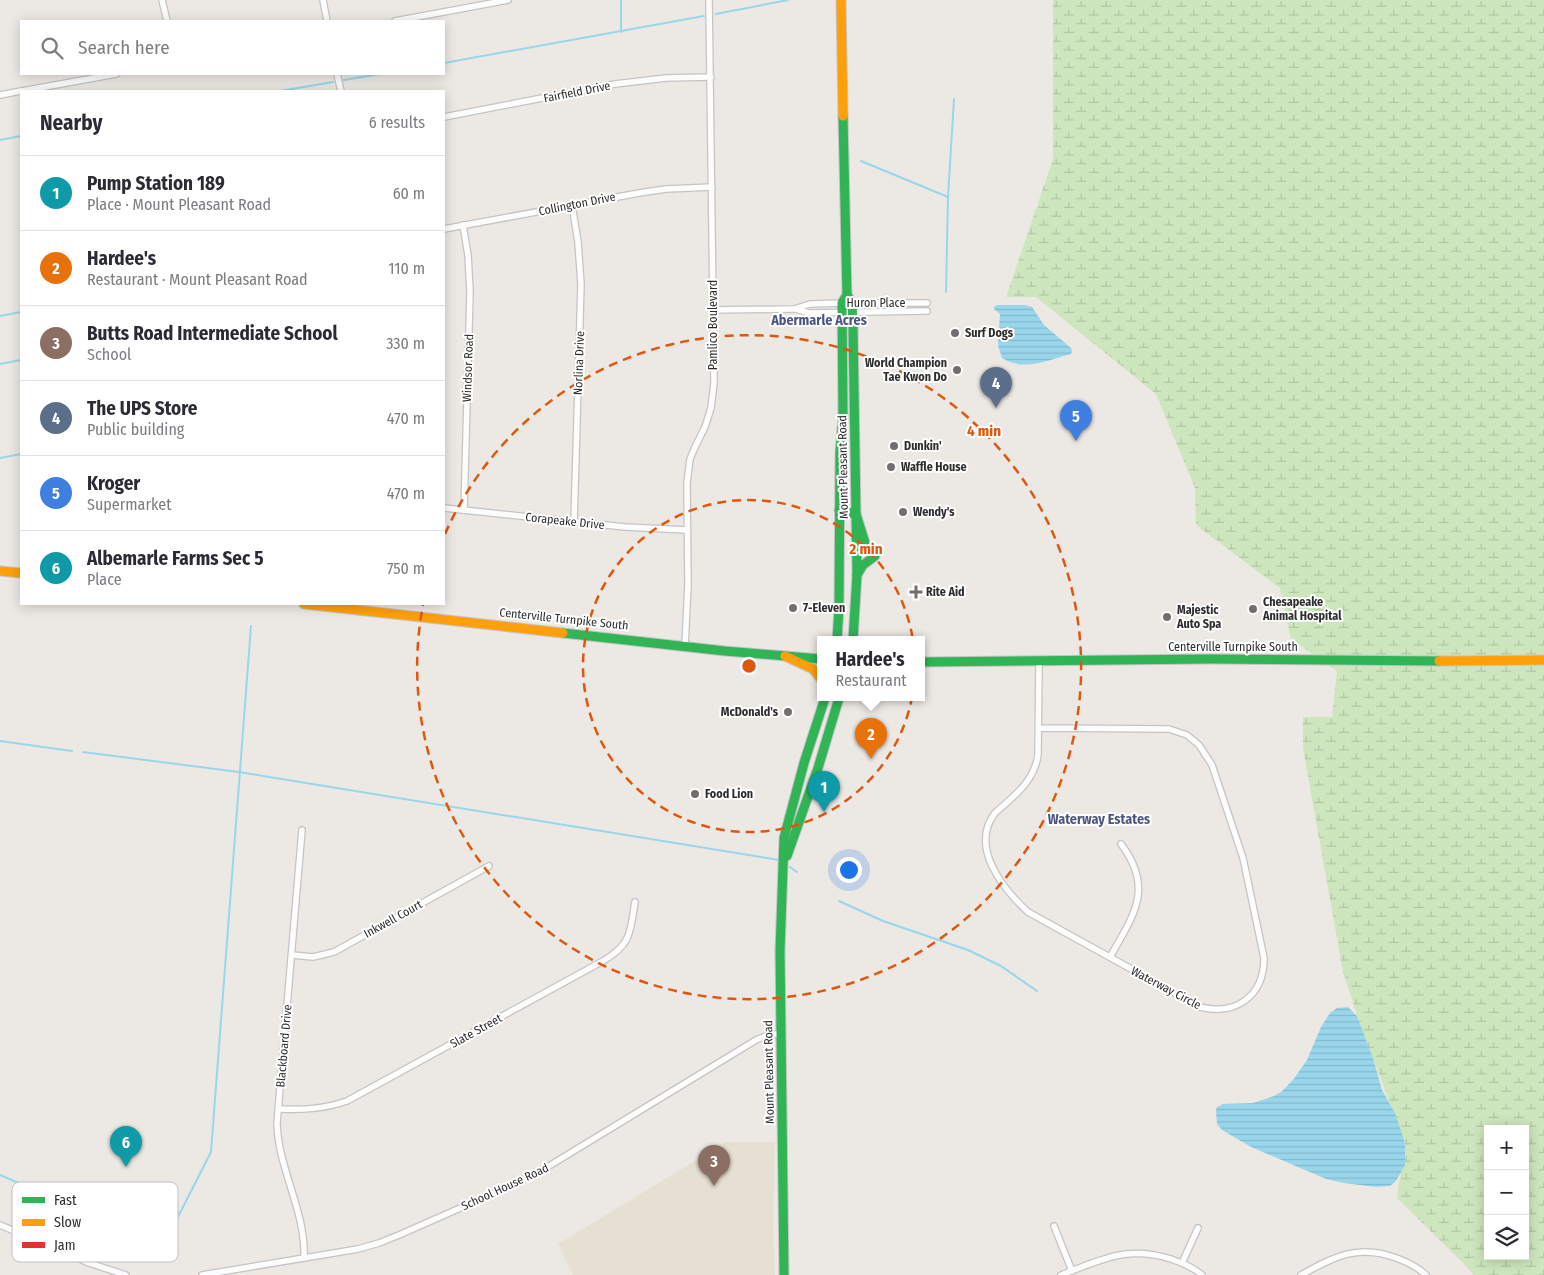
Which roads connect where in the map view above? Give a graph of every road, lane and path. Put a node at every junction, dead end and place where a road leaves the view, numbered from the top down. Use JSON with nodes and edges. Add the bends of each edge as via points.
{"nodes":[{"id":1,"x":162,"y":0,"type":"edge"},
{"id":2,"x":323,"y":0,"type":"edge"},
{"id":3,"x":508,"y":0,"type":"edge"},
{"id":4,"x":709,"y":0,"type":"edge"},
{"id":5,"x":841,"y":0,"type":"edge"},
{"id":6,"x":167,"y":20,"type":"edge"},
{"id":7,"x":327,"y":20,"type":"edge"},
{"id":8,"x":400,"y":20,"type":"edge"},
{"id":9,"x":110,"y":75,"type":"edge"},
{"id":10,"x":337,"y":75,"type":"edge"},
{"id":11,"x":711,"y":77,"type":"junction"},
{"id":12,"x":28,"y":90,"type":"edge"},
{"id":13,"x":340,"y":90,"type":"edge"},
{"id":14,"x":20,"y":91,"type":"edge"},
{"id":15,"x":0,"y":95,"type":"edge"},
{"id":16,"x":445,"y":117,"type":"edge"},
{"id":17,"x":712,"y":187,"type":"junction"},
{"id":18,"x":572,"y":205,"type":"junction"},
{"id":19,"x":463,"y":225,"type":"junction"},
{"id":20,"x":445,"y":229,"type":"edge"},
{"id":21,"x":927,"y":303,"type":"dead end"},
{"id":22,"x":844,"y":304,"type":"junction"},
{"id":23,"x":853,"y":308,"type":"junction"},
{"id":24,"x":794,"y":309,"type":"junction"},
{"id":25,"x":713,"y":310,"type":"junction"},
{"id":26,"x":927,"y":311,"type":"dead end"},
{"id":27,"x":445,"y":508,"type":"edge"},
{"id":28,"x":464,"y":510,"type":"junction"},
{"id":29,"x":839,"y":510,"type":"junction"},
{"id":30,"x":856,"y":514,"type":"junction"},
{"id":31,"x":574,"y":522,"type":"junction"},
{"id":32,"x":687,"y":530,"type":"junction"},
{"id":33,"x":0,"y":571,"type":"edge"},
{"id":34,"x":20,"y":573,"type":"edge"},
{"id":35,"x":857,"y":575,"type":"junction"},
{"id":36,"x":322,"y":605,"type":"edge"},
{"id":37,"x":341,"y":606,"type":"edge"},
{"id":38,"x":856,"y":621,"type":"junction"},
{"id":39,"x":837,"y":636,"type":"edge"},
{"id":40,"x":854,"y":636,"type":"edge"},
{"id":41,"x":858,"y":636,"type":"edge"},
{"id":42,"x":685,"y":646,"type":"junction"},
{"id":43,"x":785,"y":656,"type":"junction"},
{"id":44,"x":817,"y":659,"type":"edge"},
{"id":45,"x":1039,"y":660,"type":"junction"},
{"id":46,"x":1544,"y":660,"type":"edge"},
{"id":47,"x":925,"y":662,"type":"edge"},
{"id":48,"x":817,"y":675,"type":"edge"},
{"id":49,"x":824,"y":701,"type":"edge"},
{"id":50,"x":838,"y":701,"type":"edge"},
{"id":51,"x":1039,"y":728,"type":"junction"},
{"id":52,"x":302,"y":830,"type":"dead end"},
{"id":53,"x":1121,"y":844,"type":"dead end"},
{"id":54,"x":489,"y":866,"type":"dead end"},
{"id":55,"x":783,"y":869,"type":"junction"},
{"id":56,"x":634,"y":902,"type":"dead end"},
{"id":57,"x":292,"y":955,"type":"junction"},
{"id":58,"x":1110,"y":957,"type":"junction"},
{"id":59,"x":781,"y":1033,"type":"junction"},
{"id":60,"x":279,"y":1109,"type":"junction"},
{"id":61,"x":0,"y":1225,"type":"edge"},
{"id":62,"x":1054,"y":1226,"type":"dead end"},
{"id":63,"x":1198,"y":1228,"type":"dead end"},
{"id":64,"x":12,"y":1230,"type":"edge"},
{"id":65,"x":304,"y":1258,"type":"junction"},
{"id":66,"x":86,"y":1262,"type":"edge"},
{"id":67,"x":1182,"y":1263,"type":"junction"},
{"id":68,"x":1072,"y":1271,"type":"junction"},
{"id":69,"x":126,"y":1275,"type":"edge"},
{"id":70,"x":202,"y":1275,"type":"edge"},
{"id":71,"x":784,"y":1275,"type":"edge"},
{"id":72,"x":1061,"y":1275,"type":"edge"},
{"id":73,"x":1202,"y":1275,"type":"edge"},
{"id":74,"x":1301,"y":1275,"type":"edge"},
{"id":75,"x":1426,"y":1275,"type":"edge"}],
"edges":[{"from":1,"to":6,"type":"street"},
{"from":2,"to":7,"type":"street"},
{"from":3,"to":8,"type":"street"},
{"from":4,"to":11,"type":"street","name":"Pamlico Boulevard"},
{"from":5,"to":22,"type":"main road","name":"Mount Pleasant Road"},
{"from":9,"to":12,"type":"street"},
{"from":10,"to":13,"type":"street"},
{"from":11,"to":16,"type":"street","name":"Fairfield Drive","via":[[615,84]]},
{"from":11,"to":17,"type":"street","name":"Pamlico Boulevard"},
{"from":14,"to":15,"type":"street"},
{"from":17,"to":18,"type":"street","name":"Collington Drive","via":[[657,190]]},
{"from":17,"to":25,"type":"street","name":"Pamlico Boulevard"},
{"from":18,"to":19,"type":"street","name":"Collington Drive"},
{"from":18,"to":31,"type":"street","name":"Norlina Drive","via":[[581,284]]},
{"from":19,"to":20,"type":"street","name":"Collington Drive"},
{"from":19,"to":28,"type":"street","name":"Windsor Road","via":[[470,292]]},
{"from":21,"to":23,"type":"street","name":"Huron Place"},
{"from":22,"to":23,"type":"main road"},
{"from":22,"to":23,"type":"street","name":"Huron Place"},
{"from":22,"to":24,"type":"street","name":"Huron Place","via":[[810,304]]},
{"from":22,"to":24,"type":"street","name":"Huron Place","via":[[809,313]]},
{"from":22,"to":29,"type":"main road","name":"Mount Pleasant Road"},
{"from":23,"to":26,"type":"street","name":"Huron Place"},
{"from":23,"to":30,"type":"main road","name":"Mount Pleasant Road"},
{"from":24,"to":25,"type":"street","name":"Huron Place"},
{"from":25,"to":32,"type":"street","name":"Pamlico Boulevard","via":[[714,393],[688,471]]},
{"from":27,"to":28,"type":"street","name":"Corapeake Drive"},
{"from":28,"to":31,"type":"street","name":"Corapeake Drive"},
{"from":29,"to":30,"type":"main road"},
{"from":29,"to":39,"type":"main road","name":"Mount Pleasant Road"},
{"from":30,"to":35,"type":"main road","name":"Mount Pleasant Road"},
{"from":30,"to":35,"type":"main road","via":[[867,549],[875,556],[863,565]]},
{"from":31,"to":32,"type":"street","name":"Corapeake Drive"},
{"from":32,"to":42,"type":"street","name":"Pamlico Boulevard"},
{"from":33,"to":34,"type":"main road"},
{"from":35,"to":38,"type":"main road","name":"Mount Pleasant Road"},
{"from":36,"to":37,"type":"main road","name":"Centerville Turnpike South"},
{"from":37,"to":42,"type":"main road","name":"Centerville Turnpike South"},
{"from":38,"to":40,"type":"main road","name":"Mount Pleasant Road"},
{"from":38,"to":41,"type":"main road"},
{"from":42,"to":43,"type":"main road","name":"Centerville Turnpike South"},
{"from":43,"to":44,"type":"main road","name":"Centerville Turnpike South"},
{"from":43,"to":48,"type":"main road"},
{"from":45,"to":46,"type":"main road","name":"Centerville Turnpike South"},
{"from":45,"to":47,"type":"main road","name":"Centerville Turnpike South"},
{"from":45,"to":51,"type":"street","name":"Waterway Circle"},
{"from":49,"to":55,"type":"main road","name":"Mount Pleasant Road","via":[[790,812],[784,838]]},
{"from":50,"to":55,"type":"main road","name":"Mount Pleasant Road"},
{"from":51,"to":58,"type":"street","name":"Waterway Circle","via":[[1037,764],[1032,776],[995,813],[988,825],[986,843],[989,856],[1003,886],[1028,912]]},
{"from":51,"to":58,"type":"street","name":"Waterway Circle","via":[[1163,729],[1187,735],[1208,758],[1238,838],[1264,958],[1261,979],[1249,998],[1228,1009],[1200,1007]]},
{"from":52,"to":57,"type":"street","name":"Blackboard Drive"},
{"from":53,"to":58,"type":"street","via":[[1136,870],[1138,893],[1136,908]]},
{"from":54,"to":57,"type":"street","name":"Inkwell Court","via":[[334,952],[314,956]]},
{"from":55,"to":59,"type":"main road","name":"Mount Pleasant Road"},
{"from":56,"to":60,"type":"street","name":"Slate Street","via":[[628,938],[620,950],[603,961],[347,1101],[320,1108]]},
{"from":57,"to":60,"type":"street","name":"Blackboard Drive"},
{"from":59,"to":65,"type":"street","name":"School House Road","via":[[756,1040],[559,1161],[508,1187],[400,1236],[358,1249]]},
{"from":59,"to":71,"type":"main road","name":"Mount Pleasant Road"},
{"from":60,"to":65,"type":"street","name":"Blackboard Drive","via":[[279,1141],[301,1222]]},
{"from":61,"to":64,"type":"street"},
{"from":62,"to":68,"type":"street"},
{"from":63,"to":67,"type":"street"},
{"from":65,"to":70,"type":"street","name":"School House Road"},
{"from":66,"to":69,"type":"street"},
{"from":67,"to":68,"type":"street","via":[[1162,1256],[1127,1253]]},
{"from":67,"to":73,"type":"street"},
{"from":68,"to":72,"type":"street"},
{"from":74,"to":75,"type":"street","via":[[1331,1259],[1362,1252],[1392,1256]]}]}
